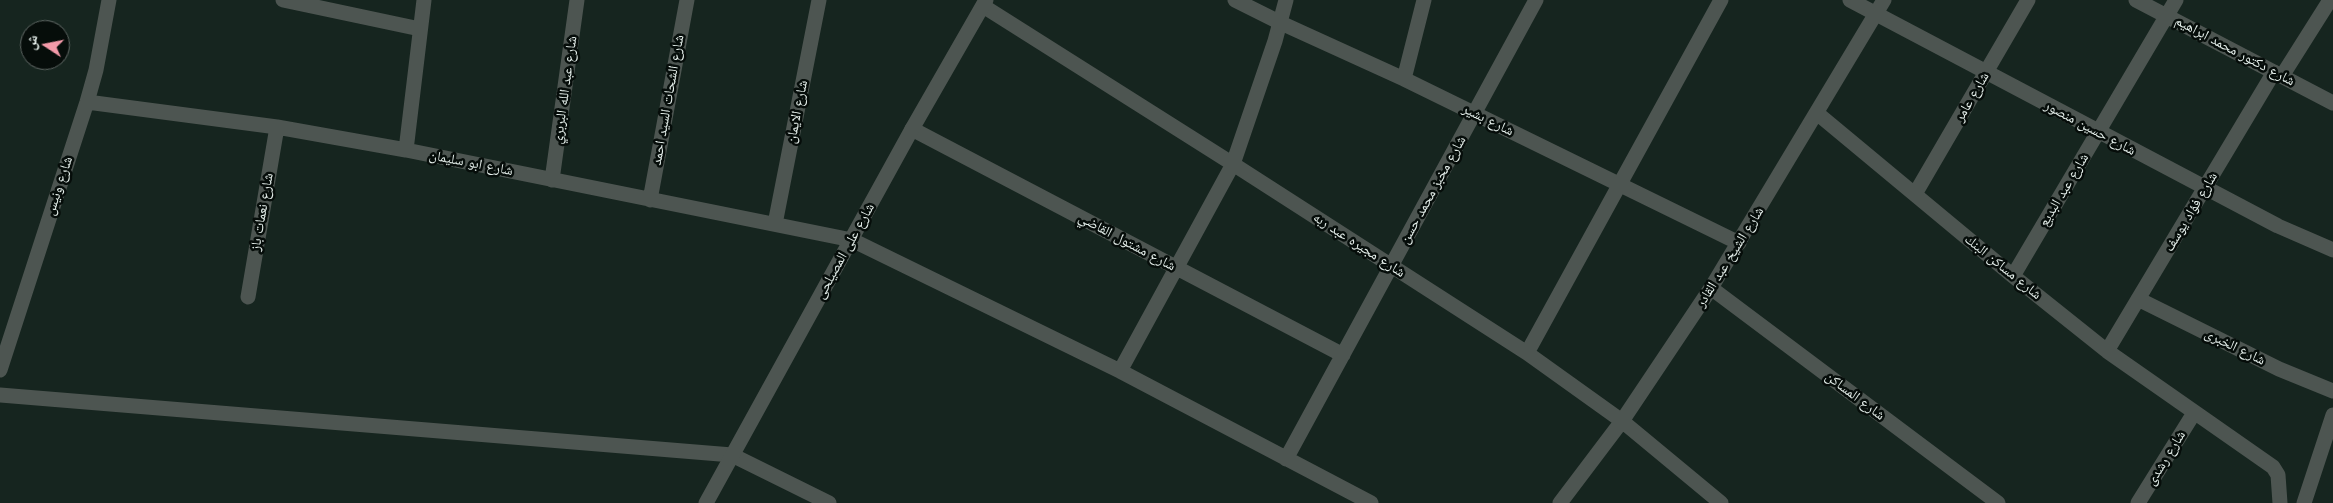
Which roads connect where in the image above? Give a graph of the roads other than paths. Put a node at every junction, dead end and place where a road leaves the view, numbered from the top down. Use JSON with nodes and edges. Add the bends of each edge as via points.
{"nodes":[{"id":1,"x":109,"y":0,"type":"edge"},
{"id":2,"x":283,"y":0,"type":"edge"},
{"id":3,"x":424,"y":0,"type":"edge"},
{"id":4,"x":577,"y":0,"type":"edge"},
{"id":5,"x":687,"y":0,"type":"edge"},
{"id":6,"x":819,"y":0,"type":"edge"},
{"id":7,"x":1235,"y":0,"type":"edge"},
{"id":8,"x":1286,"y":0,"type":"edge"},
{"id":9,"x":1424,"y":0,"type":"edge"},
{"id":10,"x":1536,"y":0,"type":"edge"},
{"id":11,"x":1721,"y":0,"type":"edge"},
{"id":12,"x":1850,"y":0,"type":"edge"},
{"id":13,"x":1884,"y":0,"type":"edge"},
{"id":14,"x":2028,"y":0,"type":"edge"},
{"id":15,"x":2136,"y":0,"type":"edge"},
{"id":16,"x":2176,"y":0,"type":"edge"},
{"id":17,"x":2330,"y":0,"type":"edge"},
{"id":18,"x":985,"y":3,"type":"edge"},
{"id":19,"x":1877,"y":14,"type":"junction"},
{"id":20,"x":2167,"y":16,"type":"junction"},
{"id":21,"x":1281,"y":23,"type":"junction"},
{"id":22,"x":420,"y":29,"type":"junction"},
{"id":23,"x":1986,"y":73,"type":"junction"},
{"id":24,"x":2278,"y":74,"type":"junction"},
{"id":25,"x":1404,"y":79,"type":"junction"},
{"id":26,"x":87,"y":102,"type":"junction"},
{"id":27,"x":2333,"y":103,"type":"edge"},
{"id":28,"x":1474,"y":113,"type":"junction"},
{"id":29,"x":1818,"y":114,"type":"junction"},
{"id":30,"x":277,"y":127,"type":"junction"},
{"id":31,"x":912,"y":129,"type":"junction"},
{"id":32,"x":2098,"y":132,"type":"junction"},
{"id":33,"x":406,"y":150,"type":"junction"},
{"id":34,"x":1233,"y":164,"type":"junction"},
{"id":35,"x":552,"y":180,"type":"junction"},
{"id":36,"x":1621,"y":186,"type":"junction"},
{"id":37,"x":2205,"y":188,"type":"junction"},
{"id":38,"x":1915,"y":194,"type":"junction"},
{"id":39,"x":650,"y":200,"type":"junction"},
{"id":40,"x":775,"y":224,"type":"junction"},
{"id":41,"x":852,"y":240,"type":"junction"},
{"id":42,"x":1739,"y":243,"type":"junction"},
{"id":43,"x":2333,"y":250,"type":"edge"},
{"id":44,"x":1392,"y":266,"type":"junction"},
{"id":45,"x":1177,"y":269,"type":"junction"},
{"id":46,"x":2013,"y":276,"type":"junction"},
{"id":47,"x":1711,"y":288,"type":"junction"},
{"id":48,"x":248,"y":297,"type":"dead end"},
{"id":49,"x":2138,"y":299,"type":"junction"},
{"id":50,"x":2107,"y":351,"type":"junction"},
{"id":51,"x":1527,"y":353,"type":"junction"},
{"id":52,"x":1343,"y":355,"type":"junction"},
{"id":53,"x":0,"y":370,"type":"edge"},
{"id":54,"x":1120,"y":371,"type":"junction"},
{"id":55,"x":2333,"y":391,"type":"edge"},
{"id":56,"x":0,"y":395,"type":"edge"},
{"id":57,"x":2194,"y":413,"type":"junction"},
{"id":58,"x":2333,"y":416,"type":"edge"},
{"id":59,"x":1622,"y":421,"type":"junction"},
{"id":60,"x":732,"y":454,"type":"junction"},
{"id":61,"x":1286,"y":459,"type":"junction"},
{"id":62,"x":706,"y":503,"type":"edge"},
{"id":63,"x":830,"y":503,"type":"edge"},
{"id":64,"x":1371,"y":503,"type":"edge"},
{"id":65,"x":1560,"y":503,"type":"edge"},
{"id":66,"x":1721,"y":503,"type":"edge"},
{"id":67,"x":1998,"y":503,"type":"edge"},
{"id":68,"x":2138,"y":503,"type":"edge"},
{"id":69,"x":2280,"y":503,"type":"edge"},
{"id":70,"x":2304,"y":503,"type":"edge"}],
"edges":[{"from":1,"to":26,"type":"street","name":"شارع ونيس"},
{"from":2,"to":22,"type":"street"},
{"from":3,"to":22,"type":"street"},
{"from":4,"to":35,"type":"street","name":"شارع عبد الله البربري"},
{"from":5,"to":39,"type":"street","name":"شارع الشحات السيد احمد"},
{"from":6,"to":40,"type":"street","name":"شارع الايمان"},
{"from":7,"to":21,"type":"street","name":"شارع بشير"},
{"from":8,"to":21,"type":"street"},
{"from":9,"to":25,"type":"street"},
{"from":10,"to":28,"type":"street","name":"شارع مخبز محمد حسن"},
{"from":11,"to":36,"type":"street"},
{"from":12,"to":19,"type":"street","name":"شارع حسين منصور"},
{"from":13,"to":19,"type":"street","name":"شارع الشيخ عبد القادر"},
{"from":14,"to":23,"type":"street","name":"شارع عامر"},
{"from":15,"to":20,"type":"street","name":"شارع دكتور محمد ابراهيم"},
{"from":16,"to":20,"type":"street","name":"شارع عبد البديع"},
{"from":17,"to":24,"type":"street","name":"شارع فؤاد يوسف"},
{"from":18,"to":31,"type":"street","name":"شارع على المصيلحى"},
{"from":18,"to":34,"type":"street","name":"شارع مجيره عبد ربه"},
{"from":19,"to":23,"type":"street","name":"شارع حسين منصور"},
{"from":19,"to":29,"type":"street","name":"شارع الشيخ عبد القادر"},
{"from":20,"to":24,"type":"street","name":"شارع دكتور محمد ابراهيم"},
{"from":20,"to":32,"type":"street","name":"شارع عبد البديع"},
{"from":21,"to":25,"type":"street","name":"شارع بشير"},
{"from":21,"to":34,"type":"street"},
{"from":22,"to":33,"type":"street"},
{"from":23,"to":32,"type":"street","name":"شارع حسين منصور"},
{"from":23,"to":38,"type":"street","name":"شارع عامر"},
{"from":24,"to":27,"type":"street","name":"شارع دكتور محمد ابراهيم"},
{"from":24,"to":37,"type":"street","name":"شارع فؤاد يوسف"},
{"from":25,"to":28,"type":"street","name":"شارع بشير"},
{"from":26,"to":30,"type":"street","name":"شارع ابو سليمان"},
{"from":26,"to":53,"type":"street","name":"شارع ونيس"},
{"from":28,"to":36,"type":"street","name":"شارع بشير"},
{"from":28,"to":44,"type":"street","name":"شارع مخبز محمد حسن"},
{"from":29,"to":38,"type":"street","name":"شارع مساكن البنك"},
{"from":29,"to":42,"type":"street","name":"شارع الشيخ عبد القادر"},
{"from":30,"to":33,"type":"street","name":"شارع ابو سليمان"},
{"from":30,"to":48,"type":"street","name":"شارع نعمات باز"},
{"from":31,"to":41,"type":"street","name":"شارع على المصيلحى"},
{"from":31,"to":45,"type":"street","name":"شارع مشتول القاضي"},
{"from":32,"to":37,"type":"street","name":"شارع حسين منصور"},
{"from":32,"to":46,"type":"street","name":"شارع عبد البديع"},
{"from":33,"to":35,"type":"street","name":"شارع ابو سليمان"},
{"from":34,"to":44,"type":"street","name":"شارع مجيره عبد ربه"},
{"from":34,"to":45,"type":"street"},
{"from":35,"to":39,"type":"street","name":"شارع ابو سليمان"},
{"from":36,"to":42,"type":"street","name":"شارع بشير"},
{"from":36,"to":51,"type":"street"},
{"from":37,"to":43,"type":"street","name":"شارع حسين منصور"},
{"from":37,"to":49,"type":"street","name":"شارع فؤاد يوسف"},
{"from":38,"to":46,"type":"street","name":"شارع مساكن البنك"},
{"from":39,"to":40,"type":"street","name":"شارع ابو سليمان"},
{"from":40,"to":41,"type":"street","name":"شارع ابو سليمان"},
{"from":41,"to":54,"type":"street","name":"شارع ابو سليمان"},
{"from":41,"to":60,"type":"street","name":"شارع على المصيلحى"},
{"from":42,"to":47,"type":"street","name":"شارع الشيخ عبد القادر"},
{"from":44,"to":51,"type":"street","name":"شارع مجيره عبد ربه"},
{"from":44,"to":52,"type":"street","name":"شارع مخبز محمد حسن"},
{"from":45,"to":52,"type":"street","name":"شارع مشتول القاضي"},
{"from":45,"to":54,"type":"street"},
{"from":46,"to":50,"type":"street","name":"شارع مساكن البنك"},
{"from":47,"to":59,"type":"street","name":"شارع الشيخ عبد القادر"},
{"from":47,"to":67,"type":"street","name":"شارع المساكن"},
{"from":49,"to":50,"type":"street","name":"شارع فؤاد يوسف"},
{"from":49,"to":55,"type":"street","name":"شارع الخبرى","via":[[2279,369]]},
{"from":50,"to":57,"type":"street","name":"شارع مساكن البنك"},
{"from":51,"to":59,"type":"street","name":"شارع مجيره عبد ربه"},
{"from":52,"to":61,"type":"street","name":"شارع مخبز محمد حسن"},
{"from":54,"to":61,"type":"street","name":"شارع ابو سليمان"},
{"from":56,"to":60,"type":"street"},
{"from":57,"to":68,"type":"street","name":"شارع رشدى"},
{"from":57,"to":69,"type":"street","name":"شارع مساكن البنك","via":[[2273,467],[2278,476]]},
{"from":58,"to":70,"type":"street"},
{"from":59,"to":65,"type":"street","name":"شارع الشيخ عبد القادر"},
{"from":59,"to":66,"type":"street","name":"شارع مجيره عبد ربه"},
{"from":60,"to":62,"type":"street","name":"شارع على المصيلحى"},
{"from":60,"to":63,"type":"street"},
{"from":61,"to":64,"type":"street","name":"شارع ابو سليمان"}]}
